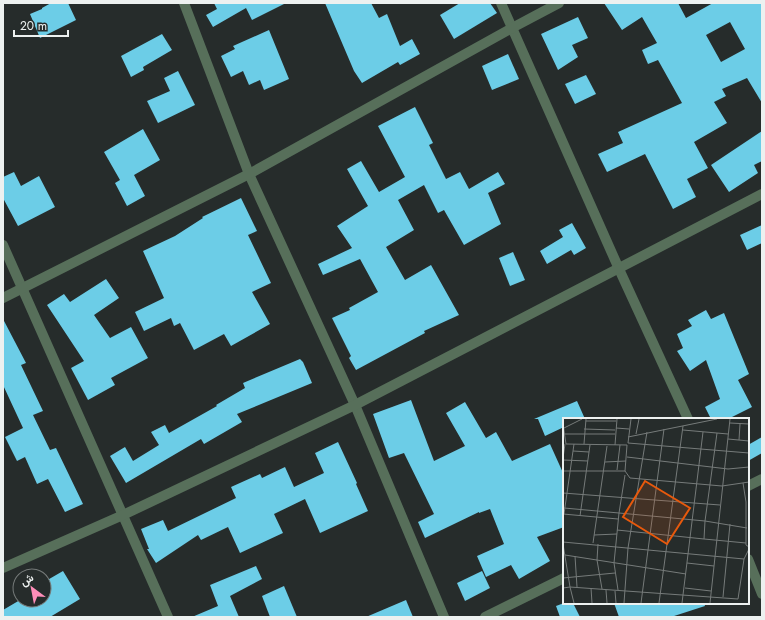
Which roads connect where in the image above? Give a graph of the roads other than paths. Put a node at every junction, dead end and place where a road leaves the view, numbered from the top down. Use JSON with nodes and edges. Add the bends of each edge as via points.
{"nodes":[{"id":1,"x":184,"y":3,"type":"edge"},
{"id":2,"x":501,"y":3,"type":"edge"},
{"id":3,"x":559,"y":3,"type":"edge"},
{"id":4,"x":512,"y":28,"type":"junction"},
{"id":5,"x":249,"y":174,"type":"junction"},
{"id":6,"x":762,"y":194,"type":"edge"},
{"id":7,"x":3,"y":245,"type":"edge"},
{"id":8,"x":619,"y":269,"type":"junction"},
{"id":9,"x":21,"y":288,"type":"junction"},
{"id":10,"x":3,"y":298,"type":"edge"},
{"id":11,"x":355,"y":405,"type":"junction"},
{"id":12,"x":688,"y":418,"type":"edge"},
{"id":13,"x":762,"y":479,"type":"edge"},
{"id":14,"x":749,"y":486,"type":"edge"},
{"id":15,"x":123,"y":515,"type":"junction"},
{"id":16,"x":749,"y":562,"type":"edge"},
{"id":17,"x":3,"y":568,"type":"edge"},
{"id":18,"x":563,"y":578,"type":"edge"},
{"id":19,"x":762,"y":594,"type":"edge"},
{"id":20,"x":168,"y":617,"type":"edge"},
{"id":21,"x":444,"y":617,"type":"edge"},
{"id":22,"x":485,"y":617,"type":"edge"}],
"edges":[{"from":1,"to":5,"type":"street"},
{"from":2,"to":4,"type":"street"},
{"from":3,"to":4,"type":"street"},
{"from":4,"to":5,"type":"street"},
{"from":4,"to":8,"type":"street"},
{"from":5,"to":9,"type":"street"},
{"from":5,"to":11,"type":"street"},
{"from":6,"to":8,"type":"street"},
{"from":7,"to":9,"type":"street"},
{"from":8,"to":11,"type":"street"},
{"from":8,"to":12,"type":"street"},
{"from":9,"to":10,"type":"street"},
{"from":9,"to":15,"type":"street"},
{"from":11,"to":15,"type":"street"},
{"from":11,"to":21,"type":"street"},
{"from":13,"to":14,"type":"street"},
{"from":15,"to":17,"type":"street"},
{"from":15,"to":20,"type":"street"},
{"from":16,"to":19,"type":"street"},
{"from":18,"to":22,"type":"street"}]}
